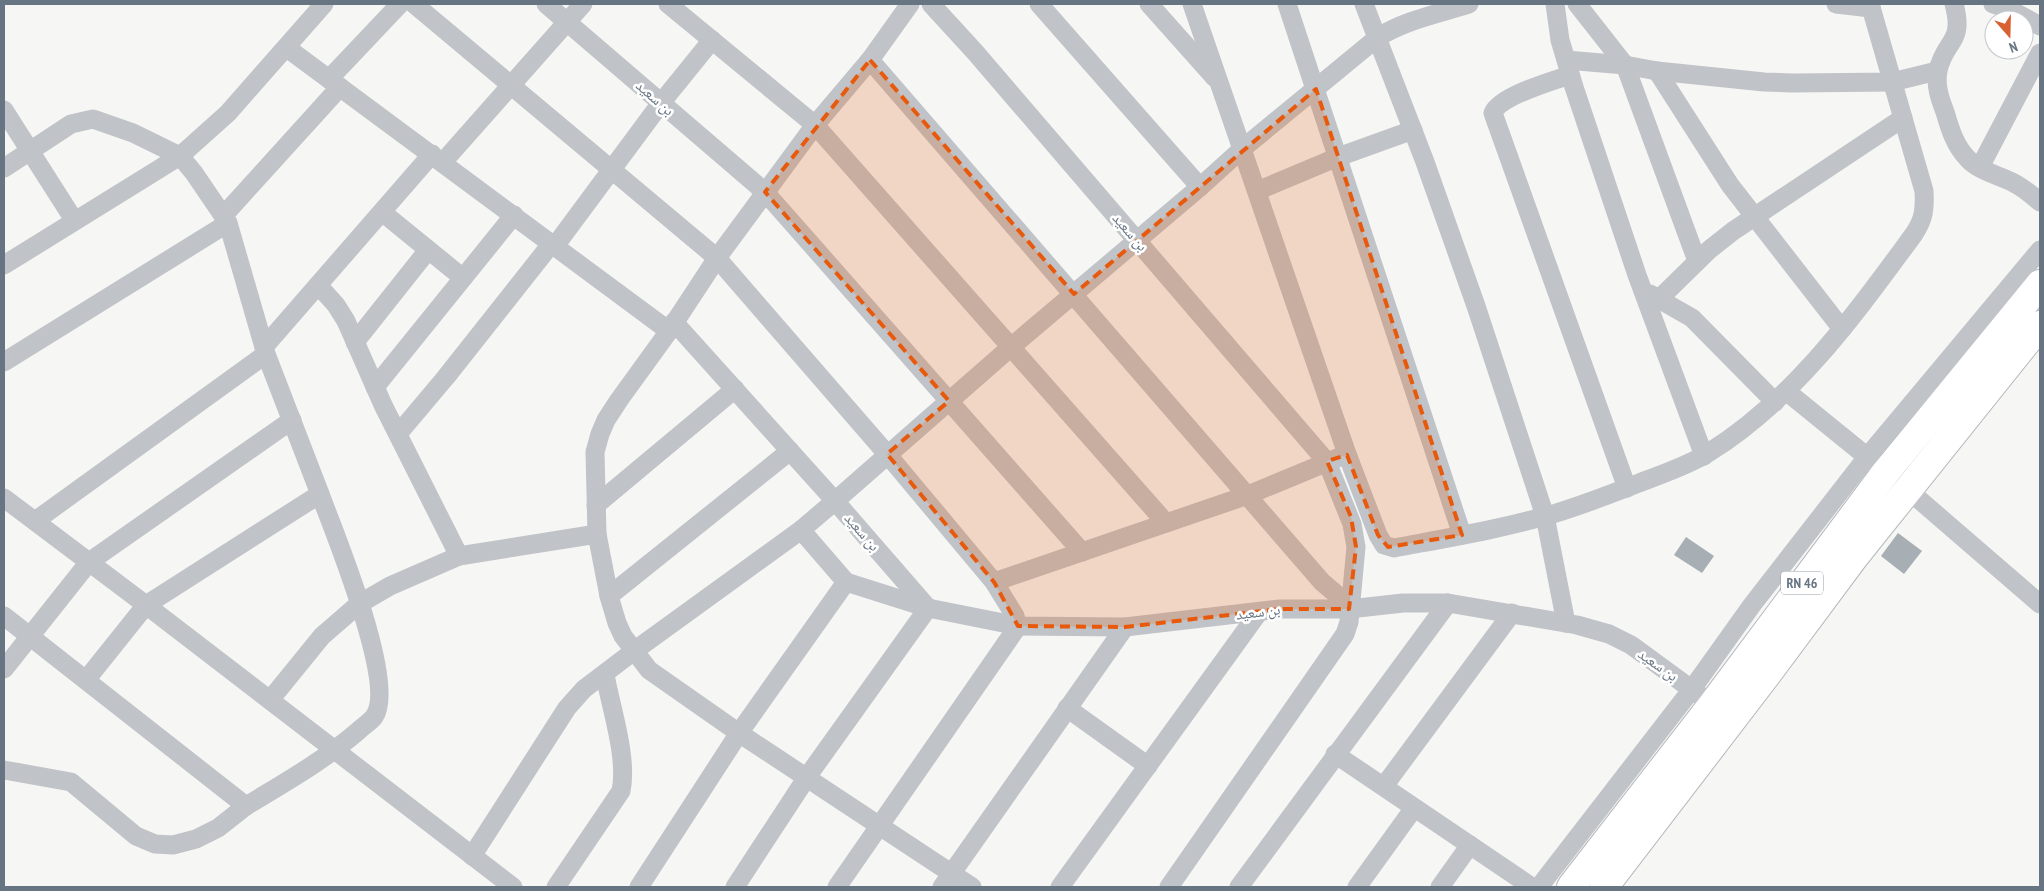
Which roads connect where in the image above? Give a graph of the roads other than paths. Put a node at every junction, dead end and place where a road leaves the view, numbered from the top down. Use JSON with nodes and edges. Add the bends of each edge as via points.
{"nodes":[{"id":1,"x":324,"y":4,"type":"edge"},
{"id":2,"x":400,"y":4,"type":"edge"},
{"id":3,"x":414,"y":4,"type":"edge"},
{"id":4,"x":546,"y":4,"type":"edge"},
{"id":5,"x":583,"y":4,"type":"edge"},
{"id":6,"x":668,"y":4,"type":"edge"},
{"id":7,"x":910,"y":4,"type":"edge"},
{"id":8,"x":931,"y":4,"type":"edge"},
{"id":9,"x":1039,"y":4,"type":"edge"},
{"id":10,"x":1149,"y":4,"type":"edge"},
{"id":11,"x":1192,"y":4,"type":"edge"},
{"id":12,"x":1288,"y":4,"type":"edge"},
{"id":13,"x":1364,"y":4,"type":"edge"},
{"id":14,"x":1469,"y":4,"type":"edge"},
{"id":15,"x":1555,"y":4,"type":"edge"},
{"id":16,"x":1577,"y":4,"type":"edge"},
{"id":17,"x":1836,"y":4,"type":"edge"},
{"id":18,"x":1954,"y":4,"type":"edge"},
{"id":19,"x":1994,"y":4,"type":"edge"},
{"id":20,"x":1870,"y":6,"type":"edge"},
{"id":21,"x":567,"y":22,"type":"junction"},
{"id":22,"x":2040,"y":26,"type":"edge"},
{"id":23,"x":1377,"y":38,"type":"junction"},
{"id":24,"x":712,"y":40,"type":"junction"},
{"id":25,"x":287,"y":48,"type":"junction"},
{"id":26,"x":2040,"y":53,"type":"edge"},
{"id":27,"x":870,"y":60,"type":"junction"},
{"id":28,"x":1625,"y":65,"type":"junction"},
{"id":29,"x":1568,"y":67,"type":"junction"},
{"id":30,"x":1657,"y":70,"type":"junction"},
{"id":31,"x":1938,"y":71,"type":"junction"},
{"id":32,"x":1892,"y":82,"type":"junction"},
{"id":33,"x":335,"y":83,"type":"junction"},
{"id":34,"x":511,"y":85,"type":"junction"},
{"id":35,"x":1220,"y":85,"type":"junction"},
{"id":36,"x":1316,"y":89,"type":"junction"},
{"id":37,"x":661,"y":103,"type":"junction"},
{"id":38,"x":4,"y":110,"type":"edge"},
{"id":39,"x":1903,"y":118,"type":"junction"},
{"id":40,"x":815,"y":125,"type":"junction"},
{"id":41,"x":1413,"y":130,"type":"junction"},
{"id":42,"x":1242,"y":149,"type":"junction"},
{"id":43,"x":30,"y":151,"type":"junction"},
{"id":44,"x":180,"y":156,"type":"junction"},
{"id":45,"x":1338,"y":156,"type":"junction"},
{"id":46,"x":437,"y":158,"type":"junction"},
{"id":47,"x":1980,"y":167,"type":"junction"},
{"id":48,"x":4,"y":168,"type":"edge"},
{"id":49,"x":612,"y":170,"type":"junction"},
{"id":50,"x":1200,"y":187,"type":"junction"},
{"id":51,"x":1256,"y":191,"type":"junction"},
{"id":52,"x":765,"y":192,"type":"junction"},
{"id":53,"x":2040,"y":202,"type":"edge"},
{"id":54,"x":382,"y":212,"type":"junction"},
{"id":55,"x":514,"y":215,"type":"junction"},
{"id":56,"x":1754,"y":216,"type":"junction"},
{"id":57,"x":226,"y":219,"type":"junction"},
{"id":58,"x":74,"y":220,"type":"junction"},
{"id":59,"x":1138,"y":241,"type":"junction"},
{"id":60,"x":554,"y":244,"type":"junction"},
{"id":61,"x":428,"y":250,"type":"junction"},
{"id":62,"x":2040,"y":250,"type":"edge"},
{"id":63,"x":717,"y":258,"type":"junction"},
{"id":64,"x":1697,"y":261,"type":"junction"},
{"id":65,"x":4,"y":265,"type":"edge"},
{"id":66,"x":463,"y":278,"type":"junction"},
{"id":67,"x":2040,"y":284,"type":"edge"},
{"id":68,"x":318,"y":285,"type":"junction"},
{"id":69,"x":1074,"y":294,"type":"junction"},
{"id":70,"x":1651,"y":295,"type":"junction"},
{"id":71,"x":2040,"y":325,"type":"edge"},
{"id":72,"x":672,"y":326,"type":"junction"},
{"id":73,"x":1842,"y":329,"type":"junction"},
{"id":74,"x":1980,"y":340,"type":"junction"},
{"id":75,"x":355,"y":342,"type":"junction"},
{"id":76,"x":1011,"y":347,"type":"junction"},
{"id":77,"x":265,"y":351,"type":"junction"},
{"id":78,"x":4,"y":362,"type":"edge"},
{"id":79,"x":375,"y":387,"type":"junction"},
{"id":80,"x":735,"y":389,"type":"junction"},
{"id":81,"x":1780,"y":396,"type":"junction"},
{"id":82,"x":949,"y":401,"type":"junction"},
{"id":83,"x":292,"y":420,"type":"junction"},
{"id":84,"x":398,"y":434,"type":"junction"},
{"id":85,"x":790,"y":451,"type":"junction"},
{"id":86,"x":887,"y":454,"type":"junction"},
{"id":87,"x":1347,"y":454,"type":"junction"},
{"id":88,"x":1704,"y":456,"type":"junction"},
{"id":89,"x":1327,"y":462,"type":"junction"},
{"id":90,"x":1876,"y":464,"type":"junction"},
{"id":91,"x":1627,"y":488,"type":"junction"},
{"id":92,"x":1908,"y":490,"type":"junction"},
{"id":93,"x":320,"y":494,"type":"junction"},
{"id":94,"x":1248,"y":495,"type":"junction"},
{"id":95,"x":4,"y":498,"type":"edge"},
{"id":96,"x":835,"y":501,"type":"junction"},
{"id":97,"x":596,"y":505,"type":"junction"},
{"id":98,"x":1544,"y":516,"type":"junction"},
{"id":99,"x":35,"y":521,"type":"junction"},
{"id":100,"x":1166,"y":523,"type":"junction"},
{"id":101,"x":801,"y":530,"type":"junction"},
{"id":102,"x":597,"y":534,"type":"junction"},
{"id":103,"x":1462,"y":535,"type":"junction"},
{"id":104,"x":1082,"y":552,"type":"junction"},
{"id":105,"x":459,"y":556,"type":"junction"},
{"id":106,"x":89,"y":562,"type":"junction"},
{"id":107,"x":846,"y":582,"type":"junction"},
{"id":108,"x":994,"y":582,"type":"junction"},
{"id":109,"x":609,"y":596,"type":"junction"},
{"id":110,"x":1448,"y":603,"type":"junction"},
{"id":111,"x":360,"y":604,"type":"junction"},
{"id":112,"x":2040,"y":604,"type":"edge"},
{"id":113,"x":146,"y":605,"type":"junction"},
{"id":114,"x":1349,"y":607,"type":"junction"},
{"id":115,"x":928,"y":608,"type":"junction"},
{"id":116,"x":1260,"y":612,"type":"junction"},
{"id":117,"x":1512,"y":613,"type":"junction"},
{"id":118,"x":4,"y":616,"type":"edge"},
{"id":119,"x":1566,"y":623,"type":"junction"},
{"id":120,"x":1018,"y":626,"type":"junction"},
{"id":121,"x":1125,"y":627,"type":"junction"},
{"id":122,"x":29,"y":635,"type":"junction"},
{"id":123,"x":634,"y":651,"type":"junction"},
{"id":124,"x":4,"y":669,"type":"edge"},
{"id":125,"x":604,"y":675,"type":"junction"},
{"id":126,"x":86,"y":680,"type":"junction"},
{"id":127,"x":1702,"y":697,"type":"junction"},
{"id":128,"x":270,"y":700,"type":"junction"},
{"id":129,"x":1067,"y":708,"type":"junction"},
{"id":130,"x":739,"y":733,"type":"junction"},
{"id":131,"x":335,"y":750,"type":"junction"},
{"id":132,"x":1335,"y":754,"type":"junction"},
{"id":133,"x":1148,"y":766,"type":"junction"},
{"id":134,"x":4,"y":770,"type":"edge"},
{"id":135,"x":807,"y":777,"type":"junction"},
{"id":136,"x":1384,"y":786,"type":"junction"},
{"id":137,"x":246,"y":806,"type":"junction"},
{"id":138,"x":1414,"y":808,"type":"junction"},
{"id":139,"x":879,"y":825,"type":"junction"},
{"id":140,"x":1470,"y":845,"type":"junction"},
{"id":141,"x":472,"y":856,"type":"junction"},
{"id":142,"x":947,"y":880,"type":"edge"},
{"id":143,"x":513,"y":887,"type":"edge"},
{"id":144,"x":556,"y":887,"type":"edge"},
{"id":145,"x":638,"y":887,"type":"edge"},
{"id":146,"x":736,"y":887,"type":"edge"},
{"id":147,"x":837,"y":887,"type":"edge"},
{"id":148,"x":972,"y":887,"type":"edge"},
{"id":149,"x":1060,"y":887,"type":"edge"},
{"id":150,"x":1169,"y":887,"type":"edge"},
{"id":151,"x":1239,"y":887,"type":"edge"},
{"id":152,"x":1357,"y":887,"type":"edge"},
{"id":153,"x":1440,"y":887,"type":"edge"},
{"id":154,"x":1532,"y":887,"type":"edge"},
{"id":155,"x":1539,"y":887,"type":"edge"},
{"id":156,"x":1571,"y":887,"type":"edge"},
{"id":157,"x":1604,"y":887,"type":"edge"}],
"edges":[{"from":1,"to":25,"type":"street"},
{"from":2,"to":33,"type":"street"},
{"from":3,"to":34,"type":"street"},
{"from":4,"to":21,"type":"street","name":"بن سعيد"},
{"from":5,"to":21,"type":"street"},
{"from":6,"to":24,"type":"street"},
{"from":7,"to":27,"type":"street"},
{"from":8,"to":59,"type":"street","name":"بن سعيد"},
{"from":9,"to":50,"type":"street"},
{"from":10,"to":35,"type":"street"},
{"from":11,"to":35,"type":"street"},
{"from":12,"to":36,"type":"street"},
{"from":13,"to":23,"type":"street"},
{"from":14,"to":23,"type":"street","via":[[1418,19]]},
{"from":15,"to":29,"type":"street"},
{"from":16,"to":28,"type":"street"},
{"from":17,"to":20,"type":"street"},
{"from":18,"to":31,"type":"street","via":[[1958,18],[1956,36]]},
{"from":19,"to":22,"type":"street"},
{"from":20,"to":32,"type":"street"},
{"from":21,"to":34,"type":"street"},
{"from":21,"to":37,"type":"street","name":"بن سعيد"},
{"from":23,"to":36,"type":"street"},
{"from":23,"to":41,"type":"street"},
{"from":24,"to":37,"type":"street"},
{"from":24,"to":40,"type":"street"},
{"from":25,"to":33,"type":"street","name":"بن سعيد"},
{"from":25,"to":44,"type":"street","via":[[228,113]]},
{"from":26,"to":47,"type":"street"},
{"from":27,"to":40,"type":"street"},
{"from":27,"to":69,"type":"street"},
{"from":28,"to":29,"type":"street"},
{"from":28,"to":30,"type":"street"},
{"from":28,"to":64,"type":"street"},
{"from":29,"to":70,"type":"street"},
{"from":29,"to":91,"type":"street","via":[[1502,102],[1493,113]]},
{"from":30,"to":32,"type":"street","via":[[1764,82]]},
{"from":30,"to":56,"type":"street","via":[[1730,186]]},
{"from":31,"to":32,"type":"street"},
{"from":31,"to":47,"type":"street","via":[[1937,89],[1954,139],[1969,160]]},
{"from":32,"to":39,"type":"street"},
{"from":33,"to":46,"type":"street","name":"بن سعيد"},
{"from":33,"to":57,"type":"street"},
{"from":34,"to":46,"type":"street"},
{"from":34,"to":49,"type":"street"},
{"from":35,"to":42,"type":"street"},
{"from":36,"to":42,"type":"street"},
{"from":36,"to":45,"type":"street"},
{"from":37,"to":49,"type":"street"},
{"from":37,"to":52,"type":"street","name":"بن سعيد"},
{"from":38,"to":43,"type":"street"},
{"from":39,"to":56,"type":"street"},
{"from":39,"to":73,"type":"street","via":[[1924,191],[1922,222]]},
{"from":40,"to":52,"type":"street"},
{"from":40,"to":76,"type":"street"},
{"from":41,"to":45,"type":"street"},
{"from":41,"to":98,"type":"street","via":[[1476,306]]},
{"from":42,"to":50,"type":"street"},
{"from":42,"to":51,"type":"street"},
{"from":43,"to":44,"type":"street","via":[[71,124],[93,119],[133,133]]},
{"from":43,"to":48,"type":"street"},
{"from":43,"to":58,"type":"street"},
{"from":44,"to":57,"type":"street"},
{"from":44,"to":58,"type":"street"},
{"from":45,"to":51,"type":"street"},
{"from":45,"to":103,"type":"street"},
{"from":46,"to":54,"type":"street"},
{"from":46,"to":55,"type":"street","name":"بن سعيد"},
{"from":47,"to":53,"type":"street","via":[[2014,183]]},
{"from":49,"to":60,"type":"street"},
{"from":49,"to":63,"type":"street"},
{"from":50,"to":59,"type":"street"},
{"from":51,"to":87,"type":"street"},
{"from":52,"to":63,"type":"street"},
{"from":52,"to":82,"type":"street","name":"بن سعيد"},
{"from":54,"to":61,"type":"street"},
{"from":54,"to":68,"type":"street"},
{"from":55,"to":60,"type":"street","name":"بن سعيد"},
{"from":55,"to":66,"type":"street"},
{"from":56,"to":64,"type":"street"},
{"from":56,"to":73,"type":"street"},
{"from":57,"to":77,"type":"street"},
{"from":57,"to":78,"type":"street"},
{"from":58,"to":65,"type":"street"},
{"from":59,"to":69,"type":"street"},
{"from":59,"to":89,"type":"street","name":"بن سعيد"},
{"from":60,"to":72,"type":"street","name":"بن سعيد"},
{"from":60,"to":84,"type":"street"},
{"from":61,"to":66,"type":"street"},
{"from":61,"to":75,"type":"street"},
{"from":62,"to":74,"type":"street"},
{"from":63,"to":72,"type":"street"},
{"from":63,"to":86,"type":"street"},
{"from":64,"to":70,"type":"street"},
{"from":66,"to":79,"type":"street"},
{"from":67,"to":74,"type":"main road","number":"RN 46"},
{"from":68,"to":75,"type":"street","via":[[346,321]]},
{"from":68,"to":77,"type":"street"},
{"from":69,"to":76,"type":"street"},
{"from":69,"to":94,"type":"street"},
{"from":70,"to":81,"type":"street","via":[[1692,318]]},
{"from":70,"to":88,"type":"street"},
{"from":71,"to":92,"type":"main road","number":"RN 46"},
{"from":72,"to":80,"type":"street","name":"بن سعيد"},
{"from":72,"to":97,"type":"street","via":[[619,400],[600,434],[596,452]]},
{"from":73,"to":81,"type":"street","via":[[1817,360]]},
{"from":74,"to":90,"type":"main road","number":"RN 46","via":[[1931,415]]},
{"from":75,"to":79,"type":"street"},
{"from":76,"to":82,"type":"street"},
{"from":76,"to":100,"type":"street"},
{"from":77,"to":83,"type":"street"},
{"from":77,"to":99,"type":"street"},
{"from":79,"to":84,"type":"street"},
{"from":80,"to":85,"type":"street","name":"بن سعيد"},
{"from":80,"to":97,"type":"street"},
{"from":81,"to":88,"type":"street"},
{"from":81,"to":90,"type":"street"},
{"from":82,"to":86,"type":"street"},
{"from":82,"to":104,"type":"street","name":"بن سعيد"},
{"from":83,"to":93,"type":"street"},
{"from":83,"to":106,"type":"street"},
{"from":84,"to":105,"type":"street"},
{"from":85,"to":96,"type":"street","name":"بن سعيد"},
{"from":85,"to":109,"type":"street"},
{"from":86,"to":96,"type":"street"},
{"from":86,"to":108,"type":"street"},
{"from":87,"to":89,"type":"street"},
{"from":87,"to":103,"type":"street","via":[[1384,545],[1394,548]]},
{"from":88,"to":91,"type":"street"},
{"from":89,"to":94,"type":"street"},
{"from":89,"to":114,"type":"street","name":"بن سعيد","via":[[1354,531],[1356,547]]},
{"from":90,"to":92,"type":"street"},
{"from":90,"to":127,"type":"main road","number":"RN 46"},
{"from":91,"to":98,"type":"street"},
{"from":92,"to":112,"type":"street"},
{"from":92,"to":157,"type":"main road","number":"RN 46"},
{"from":93,"to":111,"type":"street"},
{"from":93,"to":113,"type":"street"},
{"from":94,"to":100,"type":"street"},
{"from":94,"to":114,"type":"street","via":[[1322,582]]},
{"from":95,"to":99,"type":"street"},
{"from":96,"to":101,"type":"street"},
{"from":96,"to":115,"type":"street","name":"بن سعيد"},
{"from":97,"to":102,"type":"street"},
{"from":98,"to":103,"type":"street"},
{"from":98,"to":119,"type":"street"},
{"from":99,"to":106,"type":"street"},
{"from":100,"to":104,"type":"street"},
{"from":101,"to":107,"type":"street"},
{"from":101,"to":123,"type":"street"},
{"from":102,"to":105,"type":"street"},
{"from":102,"to":109,"type":"street"},
{"from":104,"to":108,"type":"street"},
{"from":105,"to":111,"type":"street","via":[[390,586]]},
{"from":106,"to":113,"type":"street"},
{"from":106,"to":122,"type":"street"},
{"from":107,"to":115,"type":"street","name":"بن سعيد"},
{"from":107,"to":130,"type":"street"},
{"from":108,"to":120,"type":"street"},
{"from":109,"to":123,"type":"street","via":[[617,623]]},
{"from":110,"to":114,"type":"street","name":"بن سعيد"},
{"from":110,"to":117,"type":"street","name":"بن سعيد"},
{"from":110,"to":132,"type":"street"},
{"from":111,"to":128,"type":"street","via":[[322,636]]},
{"from":111,"to":131,"type":"street","via":[[379,680],[380,704],[374,716]]},
{"from":113,"to":126,"type":"street"},
{"from":113,"to":128,"type":"street"},
{"from":114,"to":116,"type":"street","name":"بن سعيد"},
{"from":114,"to":150,"type":"street","name":"بن سعيد","via":[[1345,634]]},
{"from":115,"to":120,"type":"street","name":"بن سعيد"},
{"from":115,"to":135,"type":"street"},
{"from":116,"to":121,"type":"street","name":"بن سعيد"},
{"from":116,"to":133,"type":"street"},
{"from":117,"to":119,"type":"street","name":"بن سعيد"},
{"from":117,"to":136,"type":"street"},
{"from":118,"to":122,"type":"street"},
{"from":119,"to":127,"type":"street","name":"بن سعيد","via":[[1609,634],[1631,645]]},
{"from":120,"to":121,"type":"street","name":"بن سعيد"},
{"from":120,"to":139,"type":"street"},
{"from":121,"to":129,"type":"street"},
{"from":122,"to":124,"type":"street"},
{"from":122,"to":126,"type":"street"},
{"from":123,"to":125,"type":"street"},
{"from":123,"to":130,"type":"street","via":[[649,670]]},
{"from":125,"to":141,"type":"street","via":[[567,708]]},
{"from":125,"to":144,"type":"street","via":[[624,778],[621,791]]},
{"from":126,"to":137,"type":"street"},
{"from":127,"to":155,"type":"street"},
{"from":127,"to":156,"type":"main road","number":"RN 46"},
{"from":128,"to":131,"type":"street"},
{"from":129,"to":133,"type":"street"},
{"from":129,"to":142,"type":"street"},
{"from":130,"to":135,"type":"street"},
{"from":130,"to":145,"type":"street"},
{"from":131,"to":137,"type":"street"},
{"from":131,"to":141,"type":"street"},
{"from":132,"to":136,"type":"street"},
{"from":132,"to":151,"type":"street"},
{"from":133,"to":149,"type":"street"},
{"from":134,"to":137,"type":"street","via":[[72,782],[136,836],[155,844],[173,845],[196,839],[218,828]]},
{"from":135,"to":139,"type":"street"},
{"from":135,"to":146,"type":"street"},
{"from":136,"to":138,"type":"street"},
{"from":138,"to":140,"type":"street"},
{"from":138,"to":152,"type":"street"},
{"from":139,"to":142,"type":"street"},
{"from":139,"to":147,"type":"street"},
{"from":140,"to":153,"type":"street"},
{"from":140,"to":154,"type":"street"},
{"from":141,"to":143,"type":"street"},
{"from":142,"to":148,"type":"street"}]}
